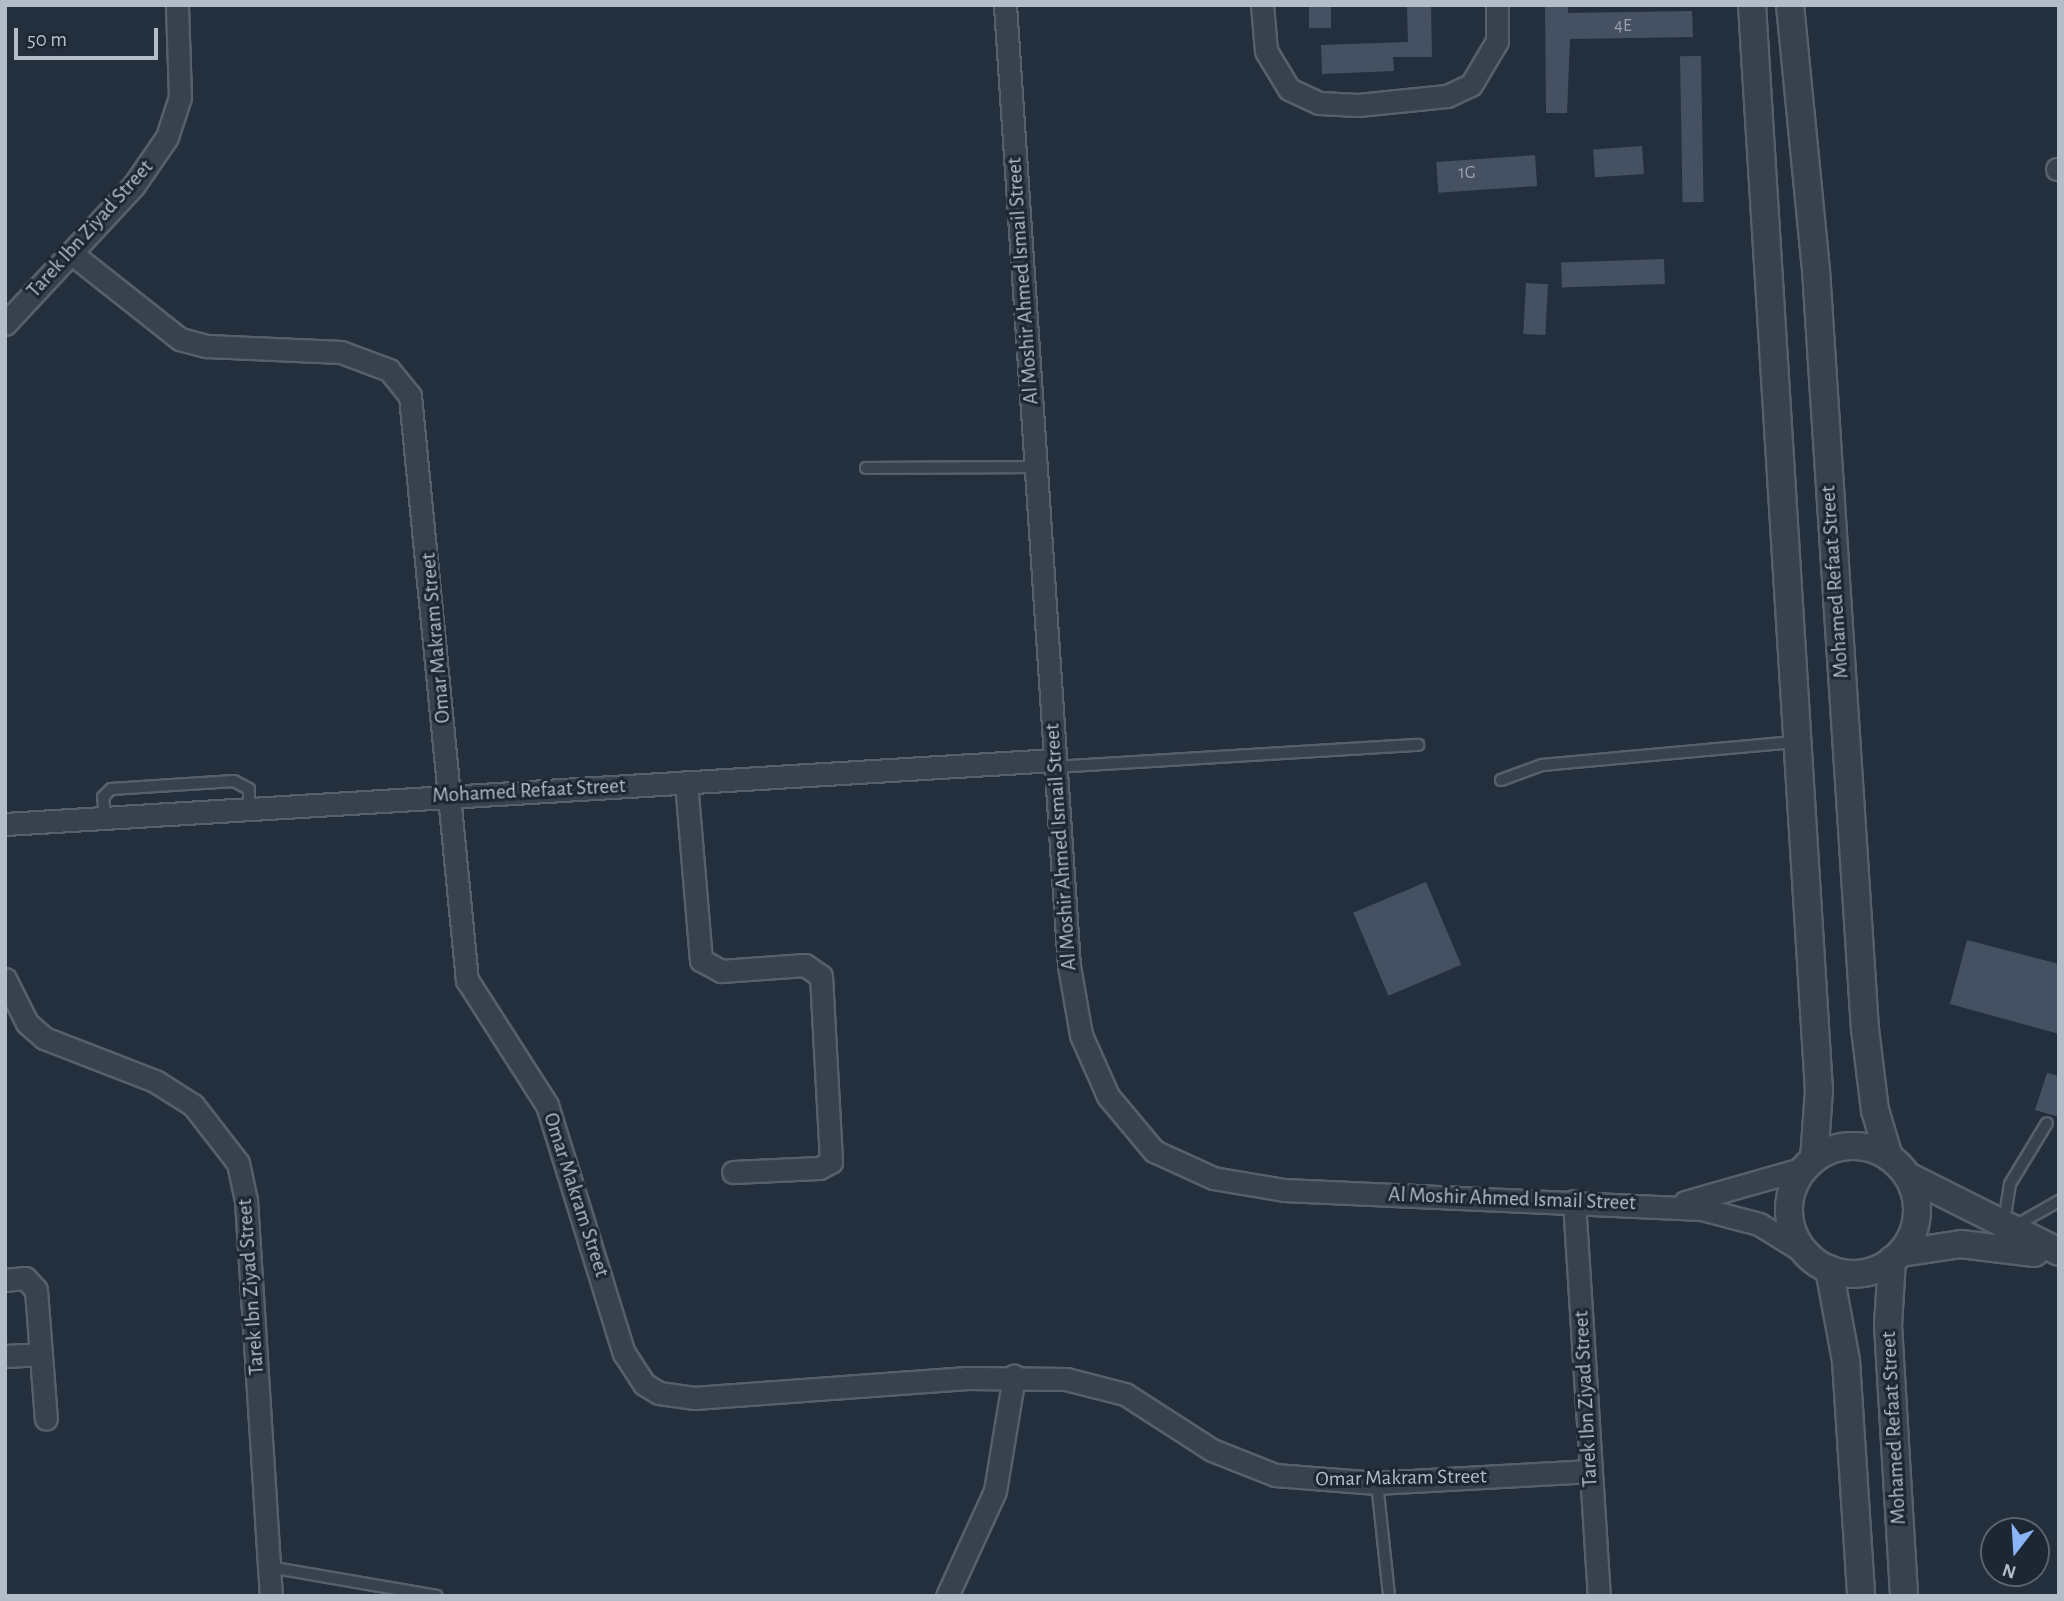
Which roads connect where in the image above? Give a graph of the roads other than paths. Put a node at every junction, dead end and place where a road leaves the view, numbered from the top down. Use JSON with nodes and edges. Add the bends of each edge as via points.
{"nodes":[{"id":1,"x":177,"y":5,"type":"edge"},
{"id":2,"x":1005,"y":5,"type":"edge"},
{"id":3,"x":1262,"y":5,"type":"edge"},
{"id":4,"x":1497,"y":5,"type":"edge"},
{"id":5,"x":1752,"y":5,"type":"edge"},
{"id":6,"x":1790,"y":5,"type":"edge"},
{"id":7,"x":71,"y":253,"type":"junction"},
{"id":8,"x":1816,"y":270,"type":"junction"},
{"id":9,"x":1773,"y":279,"type":"junction"},
{"id":10,"x":1818,"y":308,"type":"junction"},
{"id":11,"x":1775,"y":312,"type":"junction"},
{"id":12,"x":5,"y":324,"type":"edge"},
{"id":13,"x":866,"y":467,"type":"dead end"},
{"id":14,"x":1035,"y":467,"type":"junction"},
{"id":15,"x":1800,"y":742,"type":"junction"},
{"id":16,"x":1418,"y":745,"type":"dead end"},
{"id":17,"x":1053,"y":764,"type":"junction"},
{"id":18,"x":1501,"y":780,"type":"dead end"},
{"id":19,"x":686,"y":782,"type":"junction"},
{"id":20,"x":450,"y":796,"type":"junction"},
{"id":21,"x":5,"y":824,"type":"edge"},
{"id":22,"x":5,"y":979,"type":"edge"},
{"id":23,"x":2047,"y":1123,"type":"dead end"},
{"id":24,"x":1889,"y":1157,"type":"junction"},
{"id":25,"x":1809,"y":1163,"type":"junction"},
{"id":26,"x":733,"y":1172,"type":"dead end"},
{"id":27,"x":1908,"y":1176,"type":"junction"},
{"id":28,"x":2059,"y":1200,"type":"edge"},
{"id":29,"x":1574,"y":1202,"type":"junction"},
{"id":30,"x":1662,"y":1206,"type":"junction"},
{"id":31,"x":2005,"y":1229,"type":"junction"},
{"id":32,"x":2059,"y":1252,"type":"edge"},
{"id":33,"x":1807,"y":1254,"type":"junction"},
{"id":34,"x":1897,"y":1256,"type":"junction"},
{"id":35,"x":2059,"y":1258,"type":"edge"},
{"id":36,"x":1829,"y":1269,"type":"junction"},
{"id":37,"x":5,"y":1280,"type":"edge"},
{"id":38,"x":41,"y":1354,"type":"junction"},
{"id":39,"x":5,"y":1356,"type":"edge"},
{"id":40,"x":1014,"y":1377,"type":"junction"},
{"id":41,"x":46,"y":1419,"type":"dead end"},
{"id":42,"x":1590,"y":1471,"type":"junction"},
{"id":43,"x":1377,"y":1483,"type":"junction"},
{"id":44,"x":269,"y":1567,"type":"junction"},
{"id":45,"x":271,"y":1596,"type":"edge"},
{"id":46,"x":437,"y":1596,"type":"edge"},
{"id":47,"x":947,"y":1596,"type":"edge"},
{"id":48,"x":1389,"y":1596,"type":"edge"},
{"id":49,"x":1599,"y":1596,"type":"edge"},
{"id":50,"x":1861,"y":1596,"type":"edge"},
{"id":51,"x":1904,"y":1596,"type":"edge"}],
"edges":[{"from":1,"to":7,"type":"street","name":"Tarek Ibn Ziyad Street","via":[[180,97],[167,137],[134,186]]},
{"from":2,"to":14,"type":"street","name":"Al Moshir Ahmed Ismail Street"},
{"from":3,"to":4,"type":"street","via":[[1266,51],[1289,89],[1319,103],[1358,105],[1447,96],[1471,85],[1497,41]]},
{"from":5,"to":9,"type":"street","name":"Mohamed Refaat Street"},
{"from":6,"to":8,"type":"street","name":"Mohamed Refaat Street"},
{"from":7,"to":12,"type":"street","name":"Tarek Ibn Ziyad Street"},
{"from":7,"to":20,"type":"street","name":"Omar Makram Street","via":[[180,339],[206,346],[341,352],[389,370],[410,396]]},
{"from":8,"to":9,"type":"street","via":[[1796,281]]},
{"from":8,"to":10,"type":"street","name":"Mohamed Refaat Street"},
{"from":9,"to":11,"type":"street","name":"Mohamed Refaat Street"},
{"from":10,"to":11,"type":"street"},
{"from":10,"to":24,"type":"street","name":"Mohamed Refaat Street","via":[[1865,1029],[1875,1110]]},
{"from":11,"to":15,"type":"street","name":"Mohamed Refaat Street"},
{"from":13,"to":14,"type":"lane"},
{"from":14,"to":17,"type":"street","name":"Al Moshir Ahmed Ismail Street"},
{"from":15,"to":18,"type":"lane","via":[[1542,765]]},
{"from":15,"to":25,"type":"street","name":"Mohamed Refaat Street","via":[[1819,1090]]},
{"from":16,"to":17,"type":"lane"},
{"from":17,"to":19,"type":"street","name":"Mohamed Refaat Street"},
{"from":17,"to":29,"type":"street","name":"Al Moshir Ahmed Ismail Street","via":[[1069,966],[1082,1035],[1108,1096],[1154,1151],[1213,1178],[1284,1190]]},
{"from":19,"to":20,"type":"street","name":"Mohamed Refaat Street"},
{"from":19,"to":26,"type":"street","via":[[701,960],[721,971],[805,965],[821,976],[831,1162],[819,1168]]},
{"from":20,"to":21,"type":"street","name":"Mohamed Refaat Street"},
{"from":20,"to":40,"type":"street","name":"Omar Makram Street","via":[[467,980],[547,1105],[624,1353],[644,1384],[659,1394],[694,1398]]},
{"from":22,"to":44,"type":"street","name":"Tarek Ibn Ziyad Street","via":[[27,1023],[44,1038],[155,1081],[193,1105],[237,1163],[246,1200]]},
{"from":23,"to":31,"type":"lane","via":[[2010,1184]]},
{"from":24,"to":25,"type":"street","via":[[1851,1146]]},
{"from":24,"to":27,"type":"street"},
{"from":25,"to":30,"type":"street","name":"Al Moshir Ahmed Ismail Street","via":[[1737,1191]]},
{"from":25,"to":33,"type":"street","via":[[1789,1205],[1793,1231]]},
{"from":27,"to":31,"type":"street"},
{"from":27,"to":34,"type":"street","via":[[1917,1215]]},
{"from":28,"to":31,"type":"lane"},
{"from":29,"to":30,"type":"street","name":"Al Moshir Ahmed Ismail Street"},
{"from":29,"to":42,"type":"street","name":"Tarek Ibn Ziyad Street"},
{"from":30,"to":33,"type":"street","name":"Al Moshir Ahmed Ismail Street","via":[[1749,1221]]},
{"from":31,"to":32,"type":"street"},
{"from":33,"to":36,"type":"street"},
{"from":34,"to":35,"type":"street","via":[[1961,1244]]},
{"from":34,"to":36,"type":"street","via":[[1868,1272]]},
{"from":34,"to":51,"type":"street","name":"Mohamed Refaat Street","via":[[1888,1325]]},
{"from":36,"to":50,"type":"street","name":"Mohamed Refaat Street","via":[[1845,1349]]},
{"from":37,"to":38,"type":"street","via":[[25,1278],[33,1283]]},
{"from":38,"to":39,"type":"street"},
{"from":38,"to":41,"type":"street"},
{"from":40,"to":43,"type":"street","name":"Omar Makram Street","via":[[1097,1383],[1125,1394],[1212,1450],[1275,1475]]},
{"from":40,"to":47,"type":"street","via":[[995,1491]]},
{"from":42,"to":43,"type":"street","name":"Omar Makram Street"},
{"from":42,"to":49,"type":"street","name":"Tarek Ibn Ziyad Street"},
{"from":43,"to":48,"type":"lane"},
{"from":44,"to":45,"type":"street","name":"Tarek Ibn Ziyad Street"},
{"from":44,"to":46,"type":"lane"}]}
